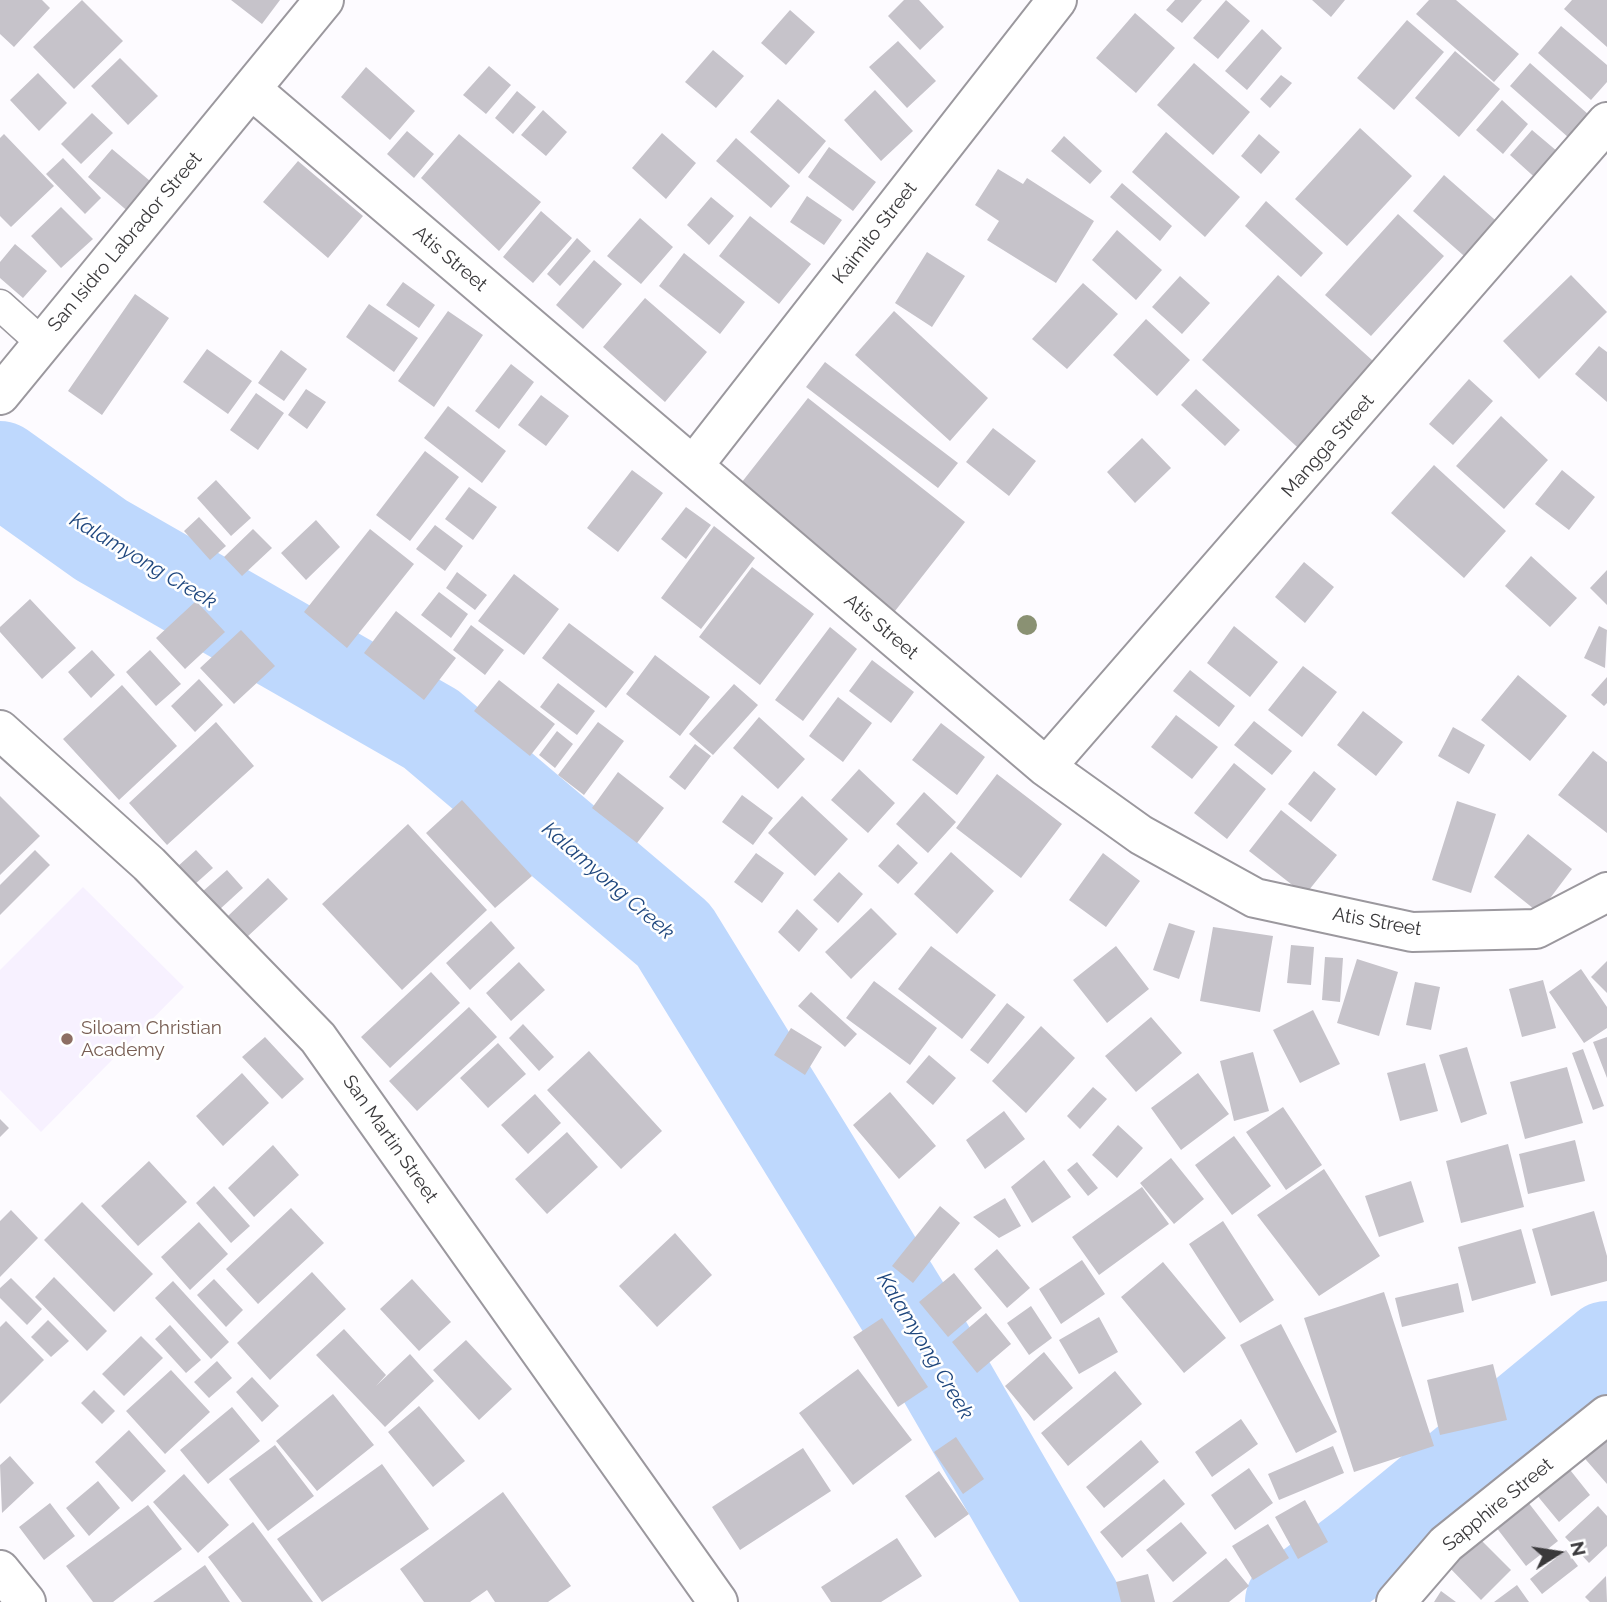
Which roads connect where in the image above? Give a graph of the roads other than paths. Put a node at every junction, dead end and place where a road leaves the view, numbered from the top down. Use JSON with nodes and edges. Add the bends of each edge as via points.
{"nodes":[{"id":1,"x":324,"y":0,"type":"edge"},
{"id":2,"x":1057,"y":0,"type":"edge"},
{"id":3,"x":251,"y":89,"type":"junction"},
{"id":4,"x":1607,"y":122,"type":"edge"},
{"id":5,"x":0,"y":305,"type":"edge"},
{"id":6,"x":42,"y":342,"type":"junction"},
{"id":7,"x":0,"y":395,"type":"edge"},
{"id":8,"x":693,"y":466,"type":"junction"},
{"id":9,"x":0,"y":730,"type":"edge"},
{"id":10,"x":1046,"y":767,"type":"junction"},
{"id":11,"x":1607,"y":892,"type":"edge"},
{"id":12,"x":1607,"y":1415,"type":"edge"},
{"id":13,"x":0,"y":1570,"type":"edge"},
{"id":14,"x":26,"y":1602,"type":"edge"},
{"id":15,"x":718,"y":1602,"type":"edge"},
{"id":16,"x":1396,"y":1602,"type":"edge"}],
"edges":[{"from":1,"to":3,"type":"street","name":"San Isidro Labrador Street"},
{"from":2,"to":8,"type":"street","name":"Kaimito Street"},
{"from":3,"to":6,"type":"street","name":"San Isidro Labrador Street"},
{"from":3,"to":8,"type":"street","name":"Atis Street"},
{"from":4,"to":10,"type":"street","name":"Mangga Street"},
{"from":5,"to":6,"type":"lane"},
{"from":6,"to":7,"type":"street","name":"San Isidro Labrador Street"},
{"from":8,"to":10,"type":"street","name":"Atis Street"},
{"from":9,"to":15,"type":"street","name":"San Martin Street","via":[[149,864],[318,1038]]},
{"from":10,"to":11,"type":"street","name":"Atis Street","via":[[1141,835],[1255,898],[1412,932],[1536,929]]},
{"from":12,"to":16,"type":"street","name":"Sapphire Street","via":[[1446,1544]]},
{"from":13,"to":14,"type":"street"}]}
